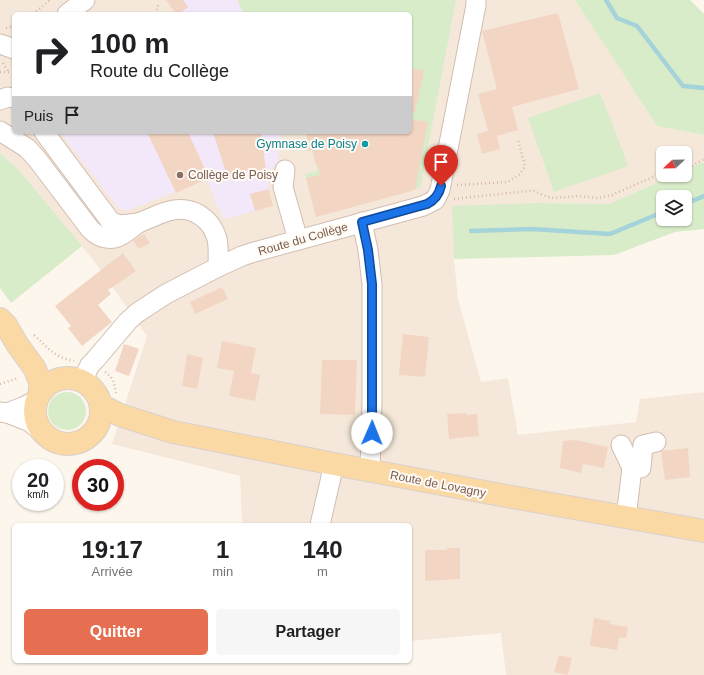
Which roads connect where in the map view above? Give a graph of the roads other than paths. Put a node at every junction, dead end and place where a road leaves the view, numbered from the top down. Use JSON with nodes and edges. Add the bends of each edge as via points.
{"nodes":[{"id":1,"x":85,"y":0,"type":"edge"},
{"id":2,"x":476,"y":0,"type":"edge"},
{"id":3,"x":70,"y":12,"type":"edge"},
{"id":4,"x":0,"y":44,"type":"edge"},
{"id":5,"x":12,"y":48,"type":"edge"},
{"id":6,"x":12,"y":98,"type":"edge"},
{"id":7,"x":0,"y":100,"type":"edge"},
{"id":8,"x":0,"y":131,"type":"edge"},
{"id":9,"x":45,"y":134,"type":"edge"},
{"id":10,"x":285,"y":170,"type":"dead end"},
{"id":11,"x":362,"y":222,"type":"junction"},
{"id":12,"x":139,"y":223,"type":"junction"},
{"id":13,"x":298,"y":240,"type":"junction"},
{"id":14,"x":218,"y":267,"type":"junction"},
{"id":15,"x":3,"y":322,"type":"edge"},
{"id":16,"x":79,"y":375,"type":"junction"},
{"id":17,"x":38,"y":396,"type":"junction"},
{"id":18,"x":110,"y":400,"type":"junction"},
{"id":19,"x":4,"y":412,"type":"edge"},
{"id":20,"x":173,"y":432,"type":"junction"},
{"id":21,"x":42,"y":433,"type":"junction"},
{"id":22,"x":93,"y":433,"type":"junction"},
{"id":23,"x":656,"y":442,"type":"dead end"},
{"id":24,"x":621,"y":444,"type":"dead end"},
{"id":25,"x":334,"y":464,"type":"junction"},
{"id":26,"x":632,"y":468,"type":"junction"},
{"id":27,"x":370,"y":471,"type":"junction"},
{"id":28,"x":626,"y":518,"type":"junction"},
{"id":29,"x":320,"y":523,"type":"edge"},
{"id":30,"x":704,"y":531,"type":"edge"}],
"edges":[{"from":1,"to":3,"type":"street"},
{"from":2,"to":11,"type":"street","name":"Route du Collège","via":[[439,191],[432,202],[423,206]]},
{"from":4,"to":5,"type":"street"},
{"from":6,"to":7,"type":"street"},
{"from":8,"to":12,"type":"street","via":[[27,148],[95,234],[113,239]]},
{"from":9,"to":12,"type":"street","via":[[111,222]]},
{"from":10,"to":13,"type":"street","via":[[283,187]]},
{"from":11,"to":13,"type":"street","name":"Route du Collège"},
{"from":11,"to":27,"type":"street","via":[[372,284]]},
{"from":12,"to":14,"type":"street","via":[[174,209],[199,214],[210,225],[217,239]]},
{"from":13,"to":14,"type":"street","name":"Route du Collège","via":[[242,256]]},
{"from":14,"to":16,"type":"street","name":"Route du Collège","via":[[166,294],[137,314]]},
{"from":15,"to":16,"type":"main road","via":[[24,337],[54,370]]},
{"from":15,"to":17,"type":"main road","via":[[35,369],[40,382]]},
{"from":16,"to":17,"type":"main road","via":[[53,381]]},
{"from":16,"to":18,"type":"main road","via":[[98,397]]},
{"from":17,"to":19,"type":"street","via":[[23,407]]},
{"from":17,"to":21,"type":"main road","via":[[35,418]]},
{"from":18,"to":20,"type":"main road","name":"Route de Lovagny","via":[[106,408]]},
{"from":18,"to":22,"type":"main road","via":[[101,413],[100,422]]},
{"from":19,"to":21,"type":"street","via":[[30,422]]},
{"from":20,"to":22,"type":"main road","name":"Route de Lovagny","via":[[126,428],[106,429]]},
{"from":20,"to":25,"type":"main road","name":"Route de Lovagny"},
{"from":21,"to":22,"type":"main road","via":[[53,441],[66,444],[82,442]]},
{"from":23,"to":26,"type":"street","via":[[643,445],[641,468]]},
{"from":24,"to":26,"type":"street"},
{"from":25,"to":27,"type":"main road","name":"Route de Lovagny"},
{"from":25,"to":29,"type":"street"},
{"from":26,"to":28,"type":"street"},
{"from":27,"to":28,"type":"main road","name":"Route de Lovagny"},
{"from":28,"to":30,"type":"main road","name":"Route de Lovagny"}]}
